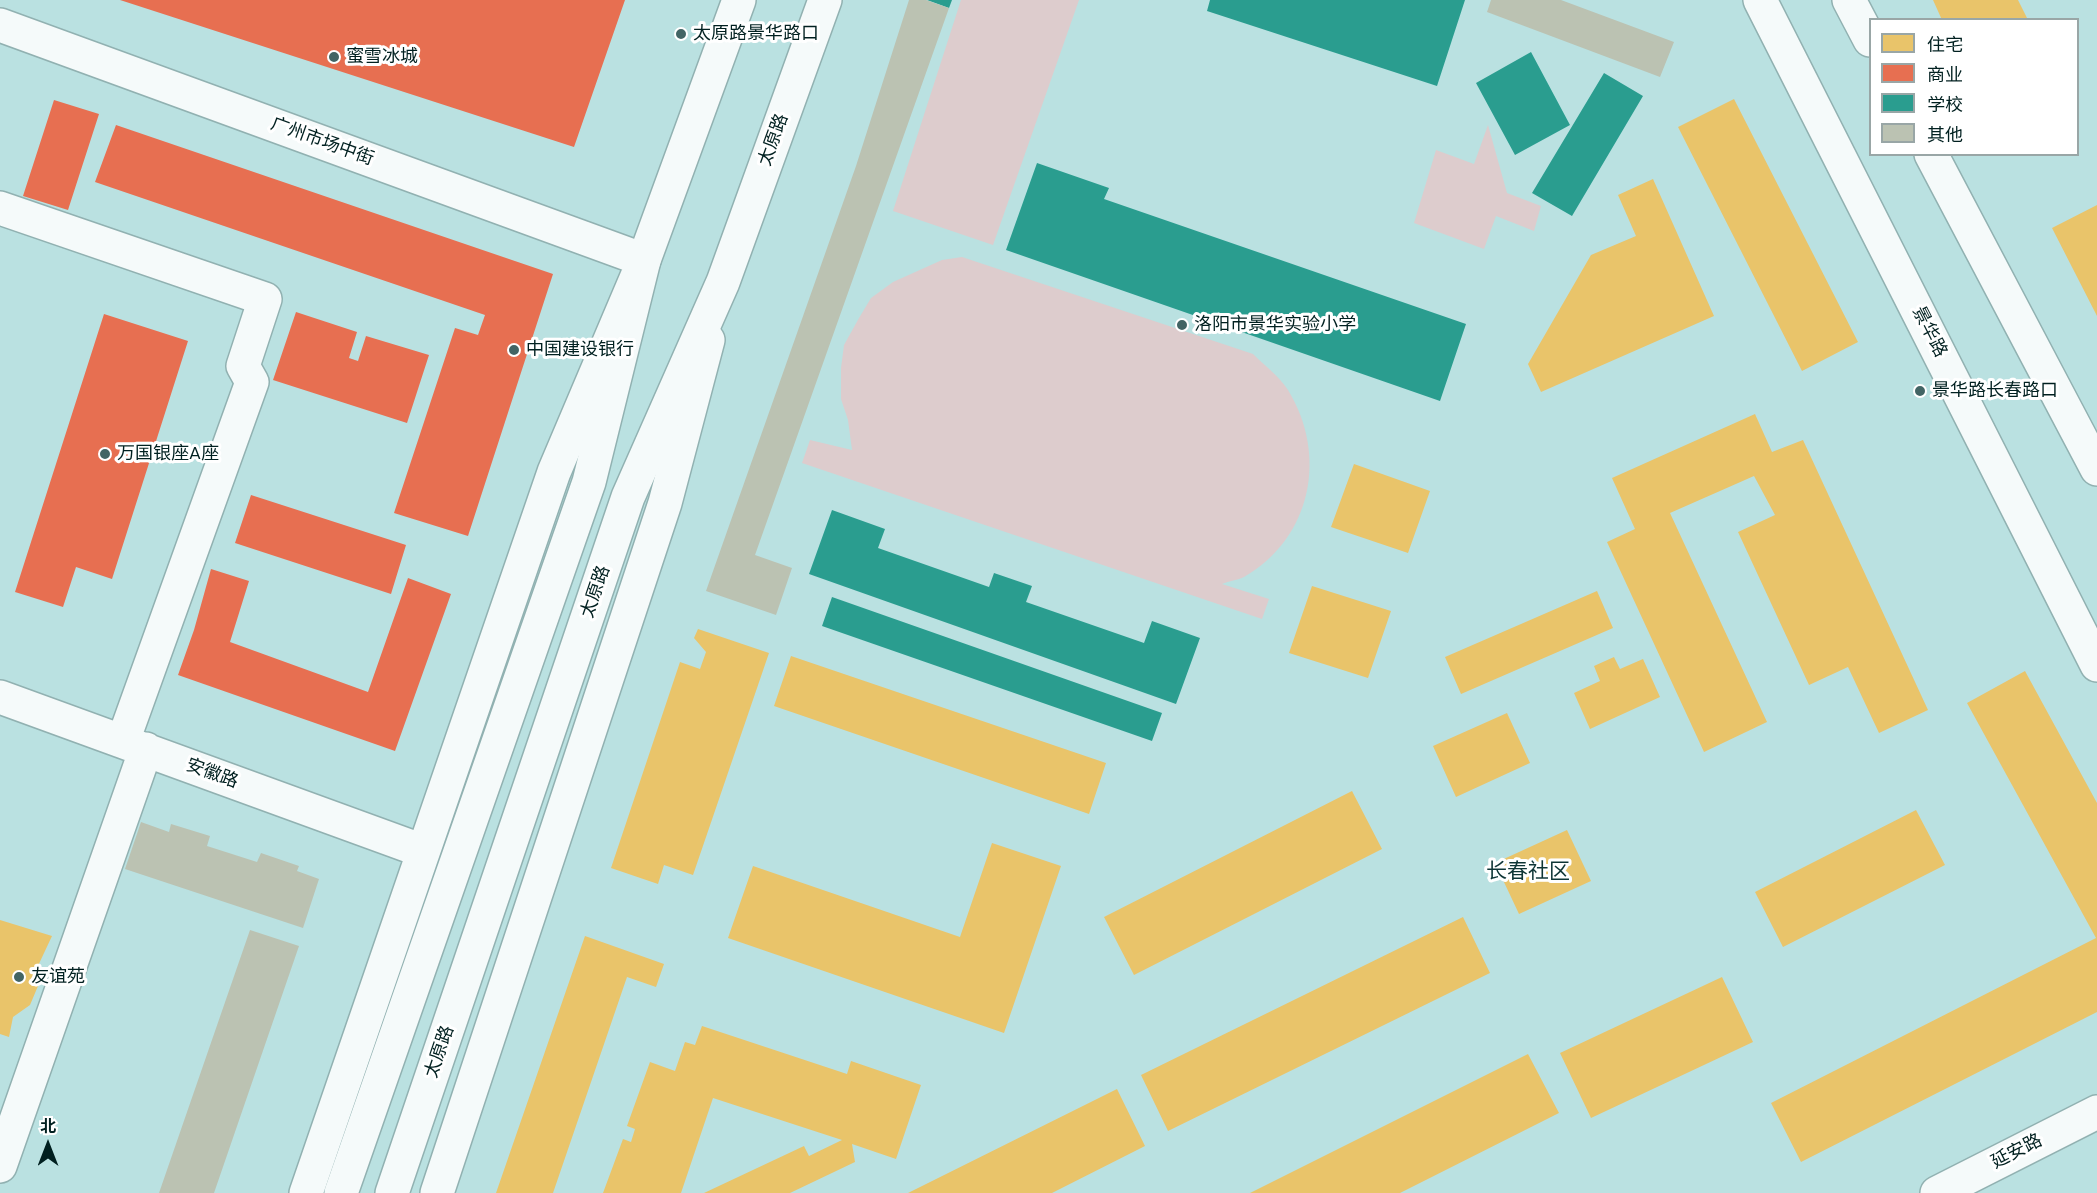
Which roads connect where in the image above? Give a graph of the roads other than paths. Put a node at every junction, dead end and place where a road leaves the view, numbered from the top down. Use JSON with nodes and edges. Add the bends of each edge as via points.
{"nodes":[{"id":1,"x":739,"y":0,"type":"edge"},
{"id":2,"x":825,"y":0,"type":"edge"},
{"id":3,"x":1760,"y":0,"type":"edge"},
{"id":4,"x":1849,"y":0,"type":"edge"},
{"id":5,"x":0,"y":25,"type":"edge"},
{"id":6,"x":1869,"y":38,"type":"edge"},
{"id":7,"x":1932,"y":156,"type":"edge"},
{"id":8,"x":0,"y":208,"type":"edge"},
{"id":9,"x":644,"y":260,"type":"junction"},
{"id":10,"x":723,"y":282,"type":"junction"},
{"id":11,"x":2097,"y":469,"type":"edge"},
{"id":12,"x":2097,"y":665,"type":"edge"},
{"id":13,"x":0,"y":697,"type":"edge"},
{"id":14,"x":134,"y":745,"type":"junction"},
{"id":15,"x":423,"y":851,"type":"junction"},
{"id":16,"x":2097,"y":1112,"type":"edge"},
{"id":17,"x":0,"y":1166,"type":"edge"},
{"id":18,"x":306,"y":1193,"type":"edge"},
{"id":19,"x":341,"y":1193,"type":"edge"},
{"id":20,"x":392,"y":1193,"type":"edge"},
{"id":21,"x":437,"y":1193,"type":"edge"},
{"id":22,"x":1937,"y":1193,"type":"edge"}],
"edges":[{"from":1,"to":9,"type":"main road"},
{"from":2,"to":10,"type":"main road","name":"太原路"},
{"from":3,"to":12,"type":"main road","name":"景华路"},
{"from":4,"to":6,"type":"main road"},
{"from":5,"to":9,"type":"main road","name":"广州市场中街"},
{"from":7,"to":11,"type":"main road"},
{"from":8,"to":14,"type":"main road","via":[[265,299],[243,366],[252,382]]},
{"from":9,"to":15,"type":"main road","via":[[554,472]]},
{"from":9,"to":19,"type":"main road","via":[[589,482]]},
{"from":10,"to":20,"type":"main road","name":"太原路","via":[[628,497]]},
{"from":10,"to":21,"type":"main road","via":[[665,503]]},
{"from":13,"to":14,"type":"main road","name":"安徽路"},
{"from":14,"to":15,"type":"main road","name":"安徽路"},
{"from":14,"to":17,"type":"main road"},
{"from":15,"to":18,"type":"main road"},
{"from":16,"to":22,"type":"main road","name":"延安路"}]}
